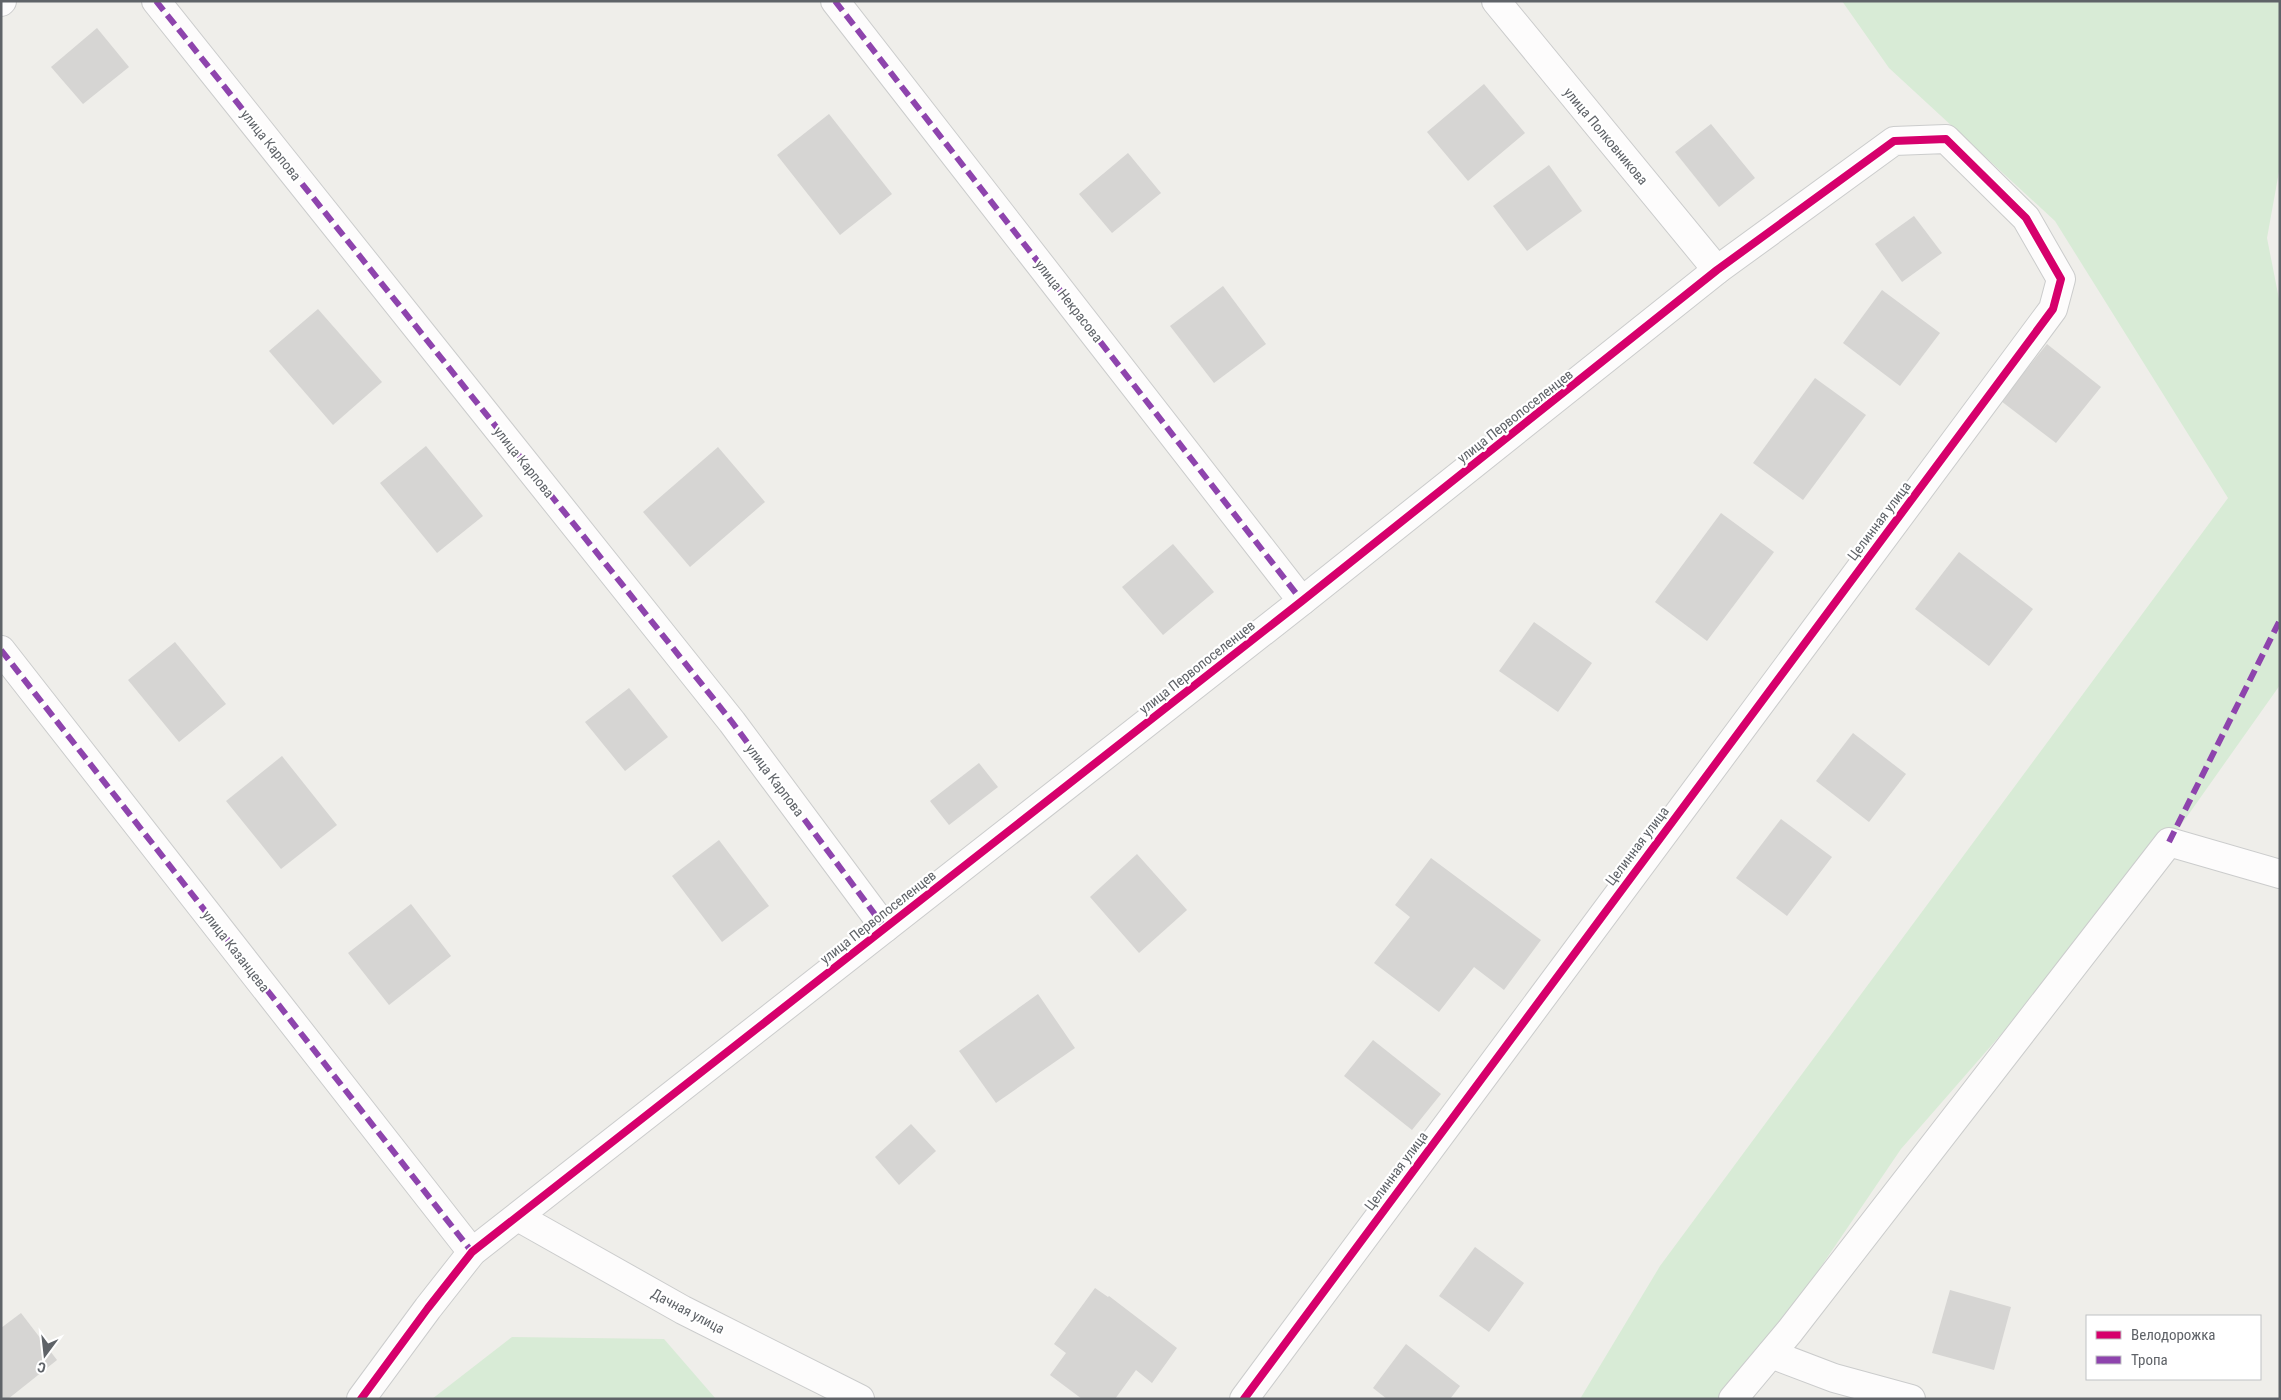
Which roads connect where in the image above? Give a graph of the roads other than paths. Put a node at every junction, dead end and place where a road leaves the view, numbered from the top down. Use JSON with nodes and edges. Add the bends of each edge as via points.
{"nodes":[{"id":1,"x":156,"y":1,"type":"edge"},
{"id":2,"x":835,"y":1,"type":"edge"},
{"id":3,"x":1496,"y":1,"type":"edge"},
{"id":4,"x":1894,"y":141,"type":"joint"},
{"id":5,"x":1717,"y":270,"type":"junction"},
{"id":6,"x":1302,"y":601,"type":"junction"},
{"id":7,"x":1,"y":650,"type":"edge"},
{"id":8,"x":2280,"y":874,"type":"edge"},
{"id":9,"x":885,"y":928,"type":"junction"},
{"id":10,"x":518,"y":1218,"type":"junction"},
{"id":11,"x":472,"y":1252,"type":"junction"},
{"id":12,"x":1771,"y":1354,"type":"junction"},
{"id":13,"x":361,"y":1399,"type":"edge"},
{"id":14,"x":860,"y":1399,"type":"edge"},
{"id":15,"x":1244,"y":1399,"type":"edge"},
{"id":16,"x":1732,"y":1399,"type":"edge"},
{"id":17,"x":1911,"y":1399,"type":"edge"}],
"edges":[{"from":1,"to":9,"type":"street","name":"улица Карпова","via":[[732,722]]},
{"from":2,"to":6,"type":"street","name":"улица Некрасова"},
{"from":3,"to":5,"type":"street","name":"улица Полковникова"},
{"from":4,"to":5,"type":"street","name":"улица Первопоселенцев"},
{"from":4,"to":15,"type":"street","name":"Целинная улица","via":[[1946,139],[2026,218],[2062,279],[2053,309]]},
{"from":5,"to":6,"type":"street","name":"улица Первопоселенцев"},
{"from":6,"to":9,"type":"street","name":"улица Первопоселенцев"},
{"from":7,"to":11,"type":"street","name":"улица Казанцева"},
{"from":8,"to":12,"type":"street","via":[[2169,842]]},
{"from":9,"to":10,"type":"street","name":"улица Первопоселенцев"},
{"from":10,"to":11,"type":"street","name":"улица Первопоселенцев"},
{"from":10,"to":14,"type":"street","name":"Дачная улица","via":[[683,1310]]},
{"from":11,"to":13,"type":"street","name":"улица Первопоселенцев"},
{"from":12,"to":16,"type":"street"},
{"from":12,"to":17,"type":"street","via":[[1834,1378]]}]}
